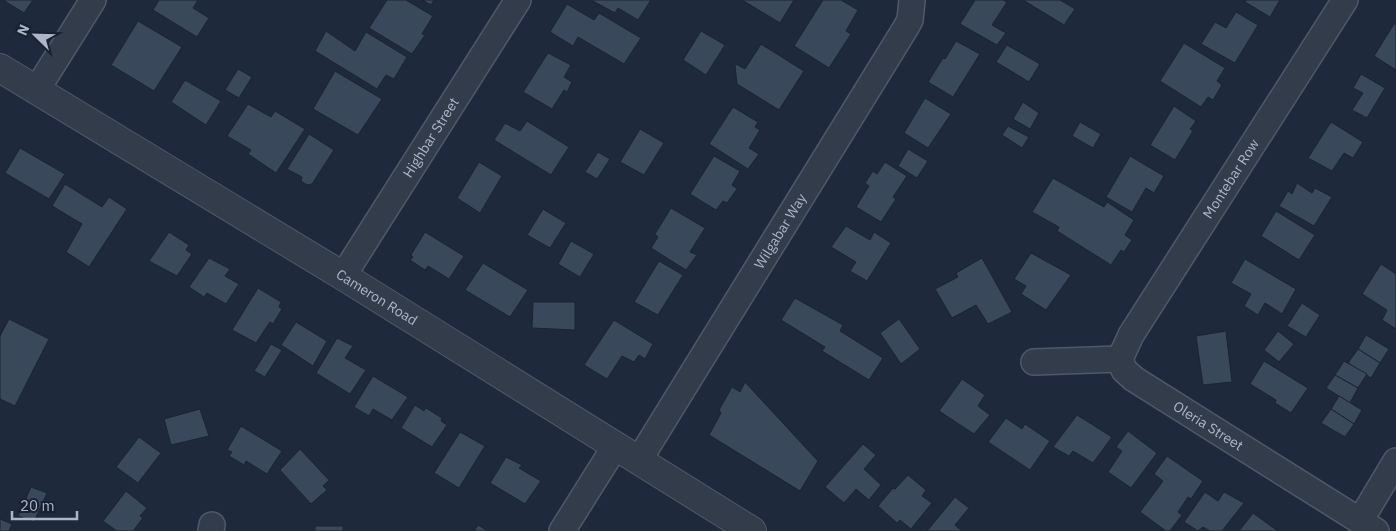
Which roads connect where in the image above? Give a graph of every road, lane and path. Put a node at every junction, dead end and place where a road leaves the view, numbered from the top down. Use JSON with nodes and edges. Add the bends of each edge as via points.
{"nodes":[{"id":1,"x":93,"y":0,"type":"edge"},
{"id":2,"x":518,"y":0,"type":"edge"},
{"id":3,"x":912,"y":0,"type":"edge"},
{"id":4,"x":1345,"y":0,"type":"edge"},
{"id":5,"x":0,"y":68,"type":"edge"},
{"id":6,"x":36,"y":91,"type":"junction"},
{"id":7,"x":343,"y":276,"type":"junction"},
{"id":8,"x":1120,"y":359,"type":"junction"},
{"id":9,"x":1034,"y":362,"type":"dead end"},
{"id":10,"x":616,"y":445,"type":"junction"},
{"id":11,"x":639,"y":460,"type":"junction"},
{"id":12,"x":1396,"y":461,"type":"edge"},
{"id":13,"x":1368,"y":526,"type":"edge"},
{"id":14,"x":562,"y":531,"type":"edge"},
{"id":15,"x":752,"y":531,"type":"edge"}],
"edges":[{"from":1,"to":6,"type":"street"},
{"from":2,"to":7,"type":"street","name":"Highbar Street"},
{"from":3,"to":11,"type":"street","name":"Wilgabar Way","via":[[910,20],[905,29]]},
{"from":4,"to":8,"type":"street","name":"Montebar Row","via":[[1131,335]]},
{"from":5,"to":6,"type":"street","name":"Cameron Road"},
{"from":6,"to":7,"type":"street","name":"Cameron Road"},
{"from":7,"to":10,"type":"street","name":"Cameron Road"},
{"from":8,"to":9,"type":"street"},
{"from":8,"to":13,"type":"street","name":"Oleria Street","via":[[1124,370],[1134,379]]},
{"from":10,"to":11,"type":"street","name":"Cameron Road"},
{"from":10,"to":14,"type":"street"},
{"from":11,"to":15,"type":"street","name":"Cameron Road"},
{"from":12,"to":13,"type":"street"}]}
